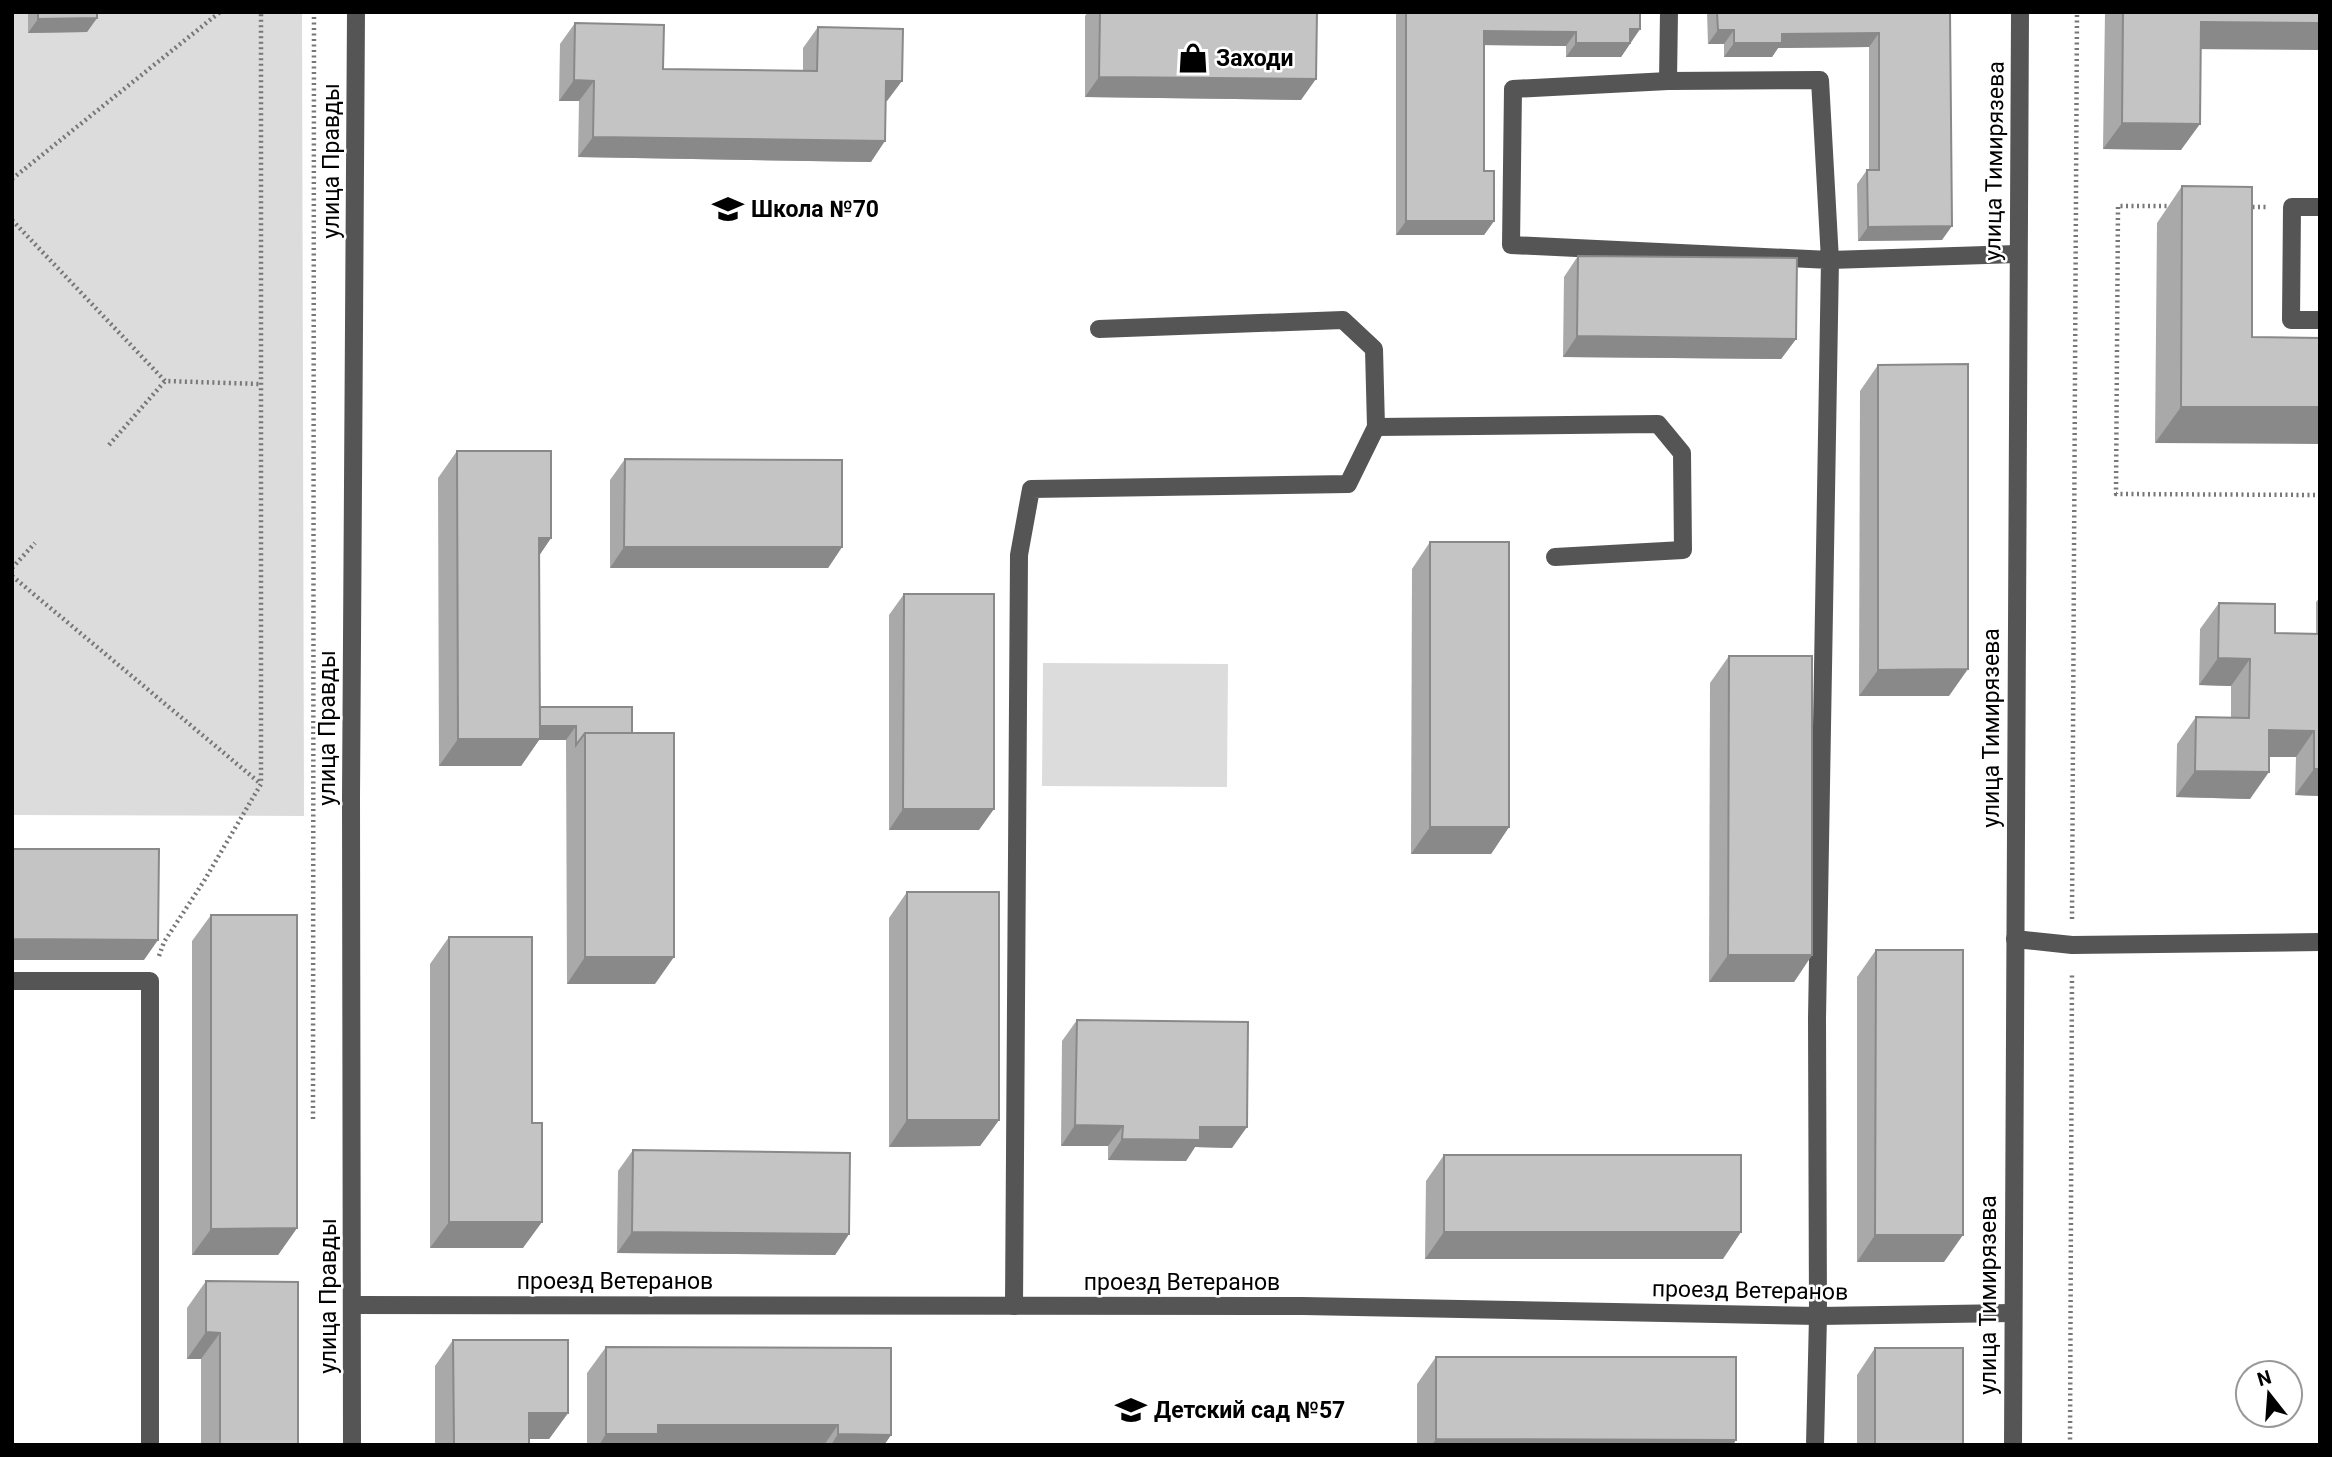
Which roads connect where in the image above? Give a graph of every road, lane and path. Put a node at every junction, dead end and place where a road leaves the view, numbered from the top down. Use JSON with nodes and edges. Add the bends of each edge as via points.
{"nodes":[{"id":1,"x":220,"y":12,"type":"edge"},
{"id":2,"x":261,"y":12,"type":"edge"},
{"id":3,"x":314,"y":12,"type":"edge"},
{"id":4,"x":356,"y":12,"type":"edge"},
{"id":5,"x":1669,"y":12,"type":"edge"},
{"id":6,"x":2020,"y":12,"type":"edge"},
{"id":7,"x":2077,"y":12,"type":"edge"},
{"id":8,"x":1668,"y":81,"type":"junction"},
{"id":9,"x":12,"y":179,"type":"edge"},
{"id":10,"x":2184,"y":206,"type":"edge"},
{"id":11,"x":2236,"y":207,"type":"edge"},
{"id":12,"x":2291,"y":207,"type":"junction"},
{"id":13,"x":2320,"y":207,"type":"edge"},
{"id":14,"x":12,"y":220,"type":"edge"},
{"id":15,"x":2017,"y":254,"type":"junction"},
{"id":16,"x":1830,"y":260,"type":"junction"},
{"id":17,"x":2320,"y":320,"type":"edge"},
{"id":18,"x":1098,"y":329,"type":"dead end"},
{"id":19,"x":165,"y":381,"type":"junction"},
{"id":20,"x":261,"y":384,"type":"junction"},
{"id":21,"x":1376,"y":427,"type":"junction"},
{"id":22,"x":109,"y":445,"type":"dead end"},
{"id":23,"x":2320,"y":495,"type":"edge"},
{"id":24,"x":35,"y":543,"type":"dead end"},
{"id":25,"x":1555,"y":556,"type":"dead end"},
{"id":26,"x":12,"y":568,"type":"edge"},
{"id":27,"x":12,"y":576,"type":"edge"},
{"id":28,"x":261,"y":784,"type":"junction"},
{"id":29,"x":2015,"y":940,"type":"junction"},
{"id":30,"x":2320,"y":942,"type":"edge"},
{"id":31,"x":2072,"y":944,"type":"junction"},
{"id":32,"x":12,"y":981,"type":"edge"},
{"id":33,"x":150,"y":981,"type":"junction"},
{"id":34,"x":313,"y":1119,"type":"dead end"},
{"id":35,"x":352,"y":1305,"type":"junction"},
{"id":36,"x":1014,"y":1306,"type":"junction"},
{"id":37,"x":2012,"y":1313,"type":"junction"},
{"id":38,"x":1818,"y":1316,"type":"junction"},
{"id":39,"x":150,"y":1445,"type":"edge"},
{"id":40,"x":352,"y":1445,"type":"edge"},
{"id":41,"x":1815,"y":1445,"type":"edge"},
{"id":42,"x":2013,"y":1445,"type":"edge"},
{"id":43,"x":2070,"y":1445,"type":"edge"}],
"edges":[{"from":1,"to":9,"type":"path"},
{"from":2,"to":20,"type":"path"},
{"from":3,"to":34,"type":"path"},
{"from":4,"to":35,"type":"street","name":"улица Правды"},
{"from":5,"to":8,"type":"street"},
{"from":6,"to":15,"type":"street","name":"улица Тимирязева"},
{"from":7,"to":31,"type":"path"},
{"from":8,"to":16,"type":"street","via":[[1820,80]]},
{"from":8,"to":16,"type":"street","via":[[1513,89],[1511,245]]},
{"from":10,"to":23,"type":"path","via":[[2118,206],[2116,494]]},
{"from":11,"to":12,"type":"path"},
{"from":12,"to":13,"type":"street"},
{"from":12,"to":17,"type":"street","via":[[2291,320]]},
{"from":14,"to":19,"type":"path"},
{"from":15,"to":16,"type":"street"},
{"from":15,"to":29,"type":"street","name":"улица Тимирязева"},
{"from":16,"to":38,"type":"street","via":[[1817,1019]]},
{"from":18,"to":21,"type":"street","via":[[1343,320],[1374,349]]},
{"from":19,"to":20,"type":"path"},
{"from":19,"to":22,"type":"path"},
{"from":20,"to":28,"type":"path"},
{"from":21,"to":25,"type":"street","via":[[1658,424],[1682,453],[1682,550]]},
{"from":21,"to":36,"type":"street","via":[[1348,484],[1031,489],[1019,555]]},
{"from":24,"to":26,"type":"path"},
{"from":27,"to":28,"type":"path"},
{"from":28,"to":33,"type":"path","via":[[164,942]]},
{"from":29,"to":31,"type":"street"},
{"from":29,"to":37,"type":"street","name":"улица Тимирязева"},
{"from":30,"to":31,"type":"street"},
{"from":31,"to":43,"type":"path"},
{"from":32,"to":33,"type":"street"},
{"from":33,"to":39,"type":"street"},
{"from":35,"to":36,"type":"street","name":"проезд Ветеранов"},
{"from":35,"to":40,"type":"street","name":"улица Правды"},
{"from":36,"to":38,"type":"street","name":"проезд Ветеранов"},
{"from":37,"to":38,"type":"street","name":"проезд Ветеранов"},
{"from":37,"to":42,"type":"street","name":"улица Тимирязева"},
{"from":38,"to":41,"type":"street"}]}
